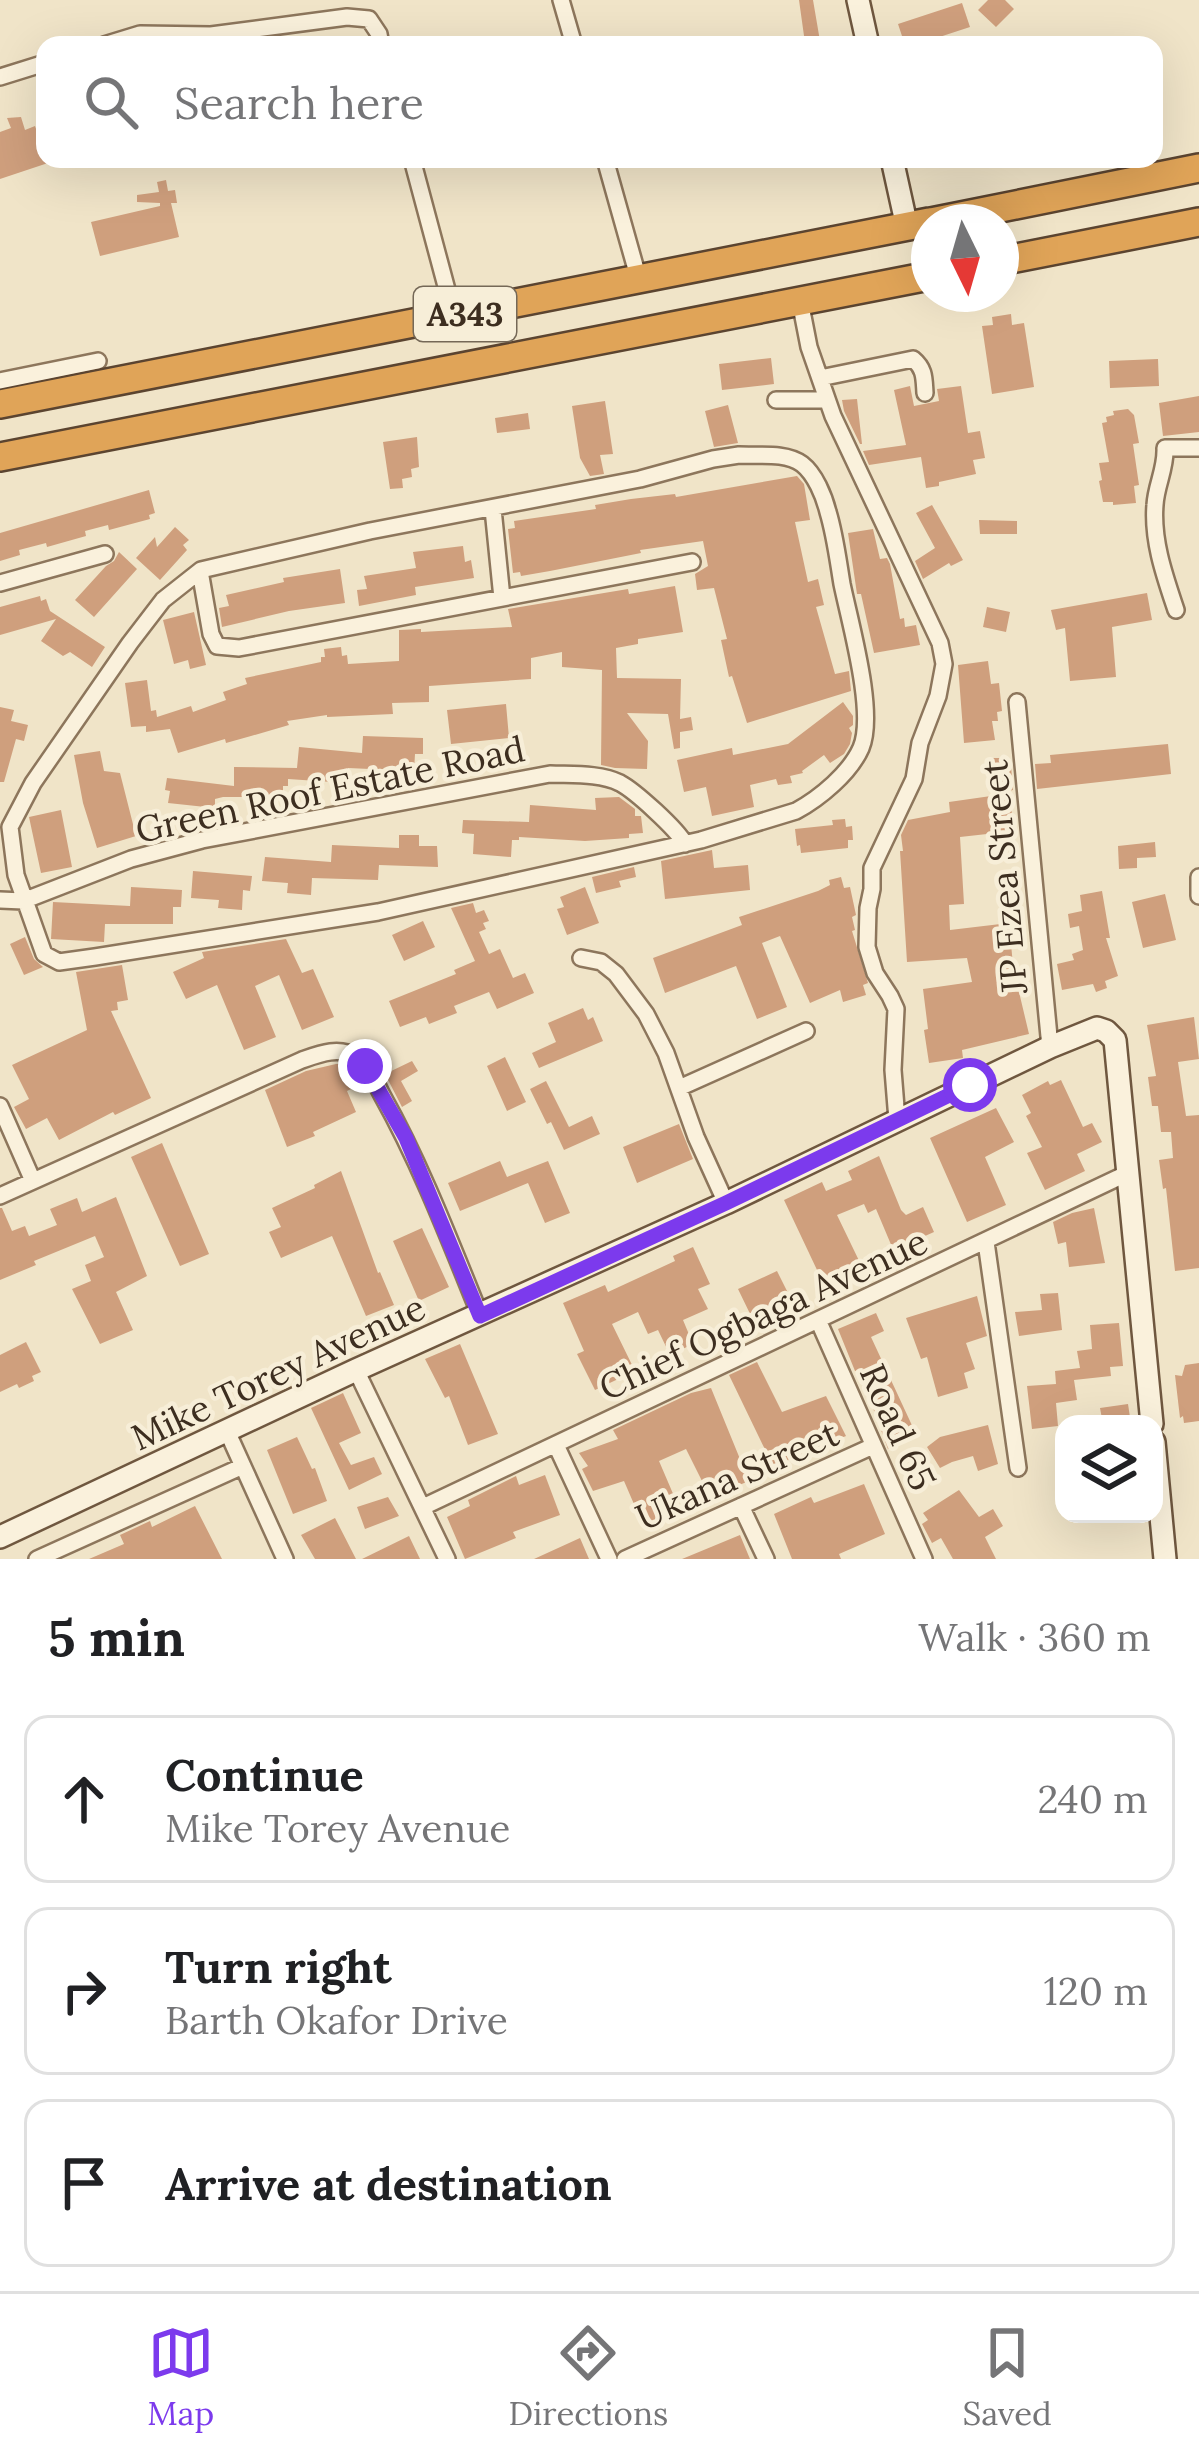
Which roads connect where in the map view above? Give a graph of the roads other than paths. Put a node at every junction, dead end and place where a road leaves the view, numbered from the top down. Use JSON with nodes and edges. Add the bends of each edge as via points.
{"nodes":[{"id":1,"x":561,"y":0,"type":"edge"},
{"id":2,"x":859,"y":0,"type":"edge"},
{"id":3,"x":133,"y":36,"type":"edge"},
{"id":4,"x":378,"y":36,"type":"edge"},
{"id":5,"x":571,"y":36,"type":"edge"},
{"id":6,"x":866,"y":36,"type":"edge"},
{"id":7,"x":36,"y":66,"type":"edge"},
{"id":8,"x":0,"y":77,"type":"edge"},
{"id":9,"x":414,"y":168,"type":"edge"},
{"id":10,"x":608,"y":168,"type":"edge"},
{"id":11,"x":896,"y":168,"type":"edge"},
{"id":12,"x":1199,"y":169,"type":"edge"},
{"id":13,"x":913,"y":204,"type":"edge"},
{"id":14,"x":1019,"y":205,"type":"edge"},
{"id":15,"x":1199,"y":222,"type":"edge"},
{"id":16,"x":911,"y":226,"type":"edge"},
{"id":17,"x":1019,"y":257,"type":"edge"},
{"id":18,"x":911,"y":279,"type":"edge"},
{"id":19,"x":639,"y":280,"type":"junction"},
{"id":20,"x":800,"y":301,"type":"junction"},
{"id":21,"x":454,"y":316,"type":"junction"},
{"id":22,"x":98,"y":361,"type":"dead end"},
{"id":23,"x":820,"y":378,"type":"junction"},
{"id":24,"x":0,"y":381,"type":"edge"},
{"id":25,"x":926,"y":393,"type":"dead end"},
{"id":26,"x":776,"y":400,"type":"dead end"},
{"id":27,"x":827,"y":400,"type":"junction"},
{"id":28,"x":0,"y":404,"type":"edge"},
{"id":29,"x":1199,"y":448,"type":"edge"},
{"id":30,"x":0,"y":457,"type":"edge"},
{"id":31,"x":493,"y":509,"type":"junction"},
{"id":32,"x":105,"y":554,"type":"dead end"},
{"id":33,"x":692,"y":562,"type":"dead end"},
{"id":34,"x":201,"y":570,"type":"junction"},
{"id":35,"x":0,"y":583,"type":"edge"},
{"id":36,"x":502,"y":598,"type":"junction"},
{"id":37,"x":1176,"y":610,"type":"dead end"},
{"id":38,"x":1017,"y":702,"type":"dead end"},
{"id":39,"x":685,"y":844,"type":"junction"},
{"id":40,"x":1199,"y":877,"type":"edge"},
{"id":41,"x":1199,"y":896,"type":"edge"},
{"id":42,"x":0,"y":901,"type":"edge"},
{"id":43,"x":23,"y":901,"type":"junction"},
{"id":44,"x":581,"y":958,"type":"dead end"},
{"id":45,"x":806,"y":1031,"type":"dead end"},
{"id":46,"x":1050,"y":1047,"type":"junction"},
{"id":47,"x":679,"y":1088,"type":"junction"},
{"id":48,"x":0,"y":1106,"type":"edge"},
{"id":49,"x":897,"y":1120,"type":"junction"},
{"id":50,"x":1129,"y":1173,"type":"junction"},
{"id":51,"x":33,"y":1181,"type":"junction"},
{"id":52,"x":0,"y":1196,"type":"edge"},
{"id":53,"x":726,"y":1203,"type":"junction"},
{"id":54,"x":986,"y":1242,"type":"junction"},
{"id":55,"x":480,"y":1316,"type":"junction"},
{"id":56,"x":818,"y":1319,"type":"junction"},
{"id":57,"x":356,"y":1370,"type":"junction"},
{"id":58,"x":1151,"y":1415,"type":"edge"},
{"id":59,"x":227,"y":1431,"type":"junction"},
{"id":60,"x":556,"y":1445,"type":"junction"},
{"id":61,"x":874,"y":1446,"type":"junction"},
{"id":62,"x":243,"y":1466,"type":"junction"},
{"id":63,"x":1018,"y":1468,"type":"dead end"},
{"id":64,"x":741,"y":1506,"type":"junction"},
{"id":65,"x":423,"y":1507,"type":"junction"},
{"id":66,"x":1162,"y":1523,"type":"edge"},
{"id":67,"x":0,"y":1537,"type":"edge"},
{"id":68,"x":37,"y":1559,"type":"edge"},
{"id":69,"x":285,"y":1559,"type":"edge"},
{"id":70,"x":447,"y":1559,"type":"edge"},
{"id":71,"x":609,"y":1559,"type":"edge"},
{"id":72,"x":625,"y":1559,"type":"edge"},
{"id":73,"x":766,"y":1559,"type":"edge"},
{"id":74,"x":924,"y":1559,"type":"edge"},
{"id":75,"x":1165,"y":1559,"type":"edge"}],
"edges":[{"from":1,"to":5,"type":"street"},
{"from":2,"to":6,"type":"main road"},
{"from":3,"to":4,"type":"street","via":[[347,17],[369,19]]},
{"from":7,"to":8,"type":"street"},
{"from":9,"to":21,"type":"street"},
{"from":10,"to":19,"type":"street"},
{"from":11,"to":13,"type":"main road"},
{"from":12,"to":14,"type":"highway","number":"A343"},
{"from":15,"to":17,"type":"highway"},
{"from":16,"to":19,"type":"highway","number":"A343"},
{"from":18,"to":20,"type":"highway","number":"A343"},
{"from":19,"to":21,"type":"highway","number":"A343"},
{"from":20,"to":23,"type":"street"},
{"from":20,"to":30,"type":"highway","number":"A343"},
{"from":21,"to":28,"type":"highway","number":"A343"},
{"from":22,"to":24,"type":"street"},
{"from":23,"to":25,"type":"street","via":[[913,359]]},
{"from":23,"to":27,"type":"street"},
{"from":26,"to":27,"type":"street"},
{"from":27,"to":49,"type":"street","via":[[944,664],[914,779],[872,868],[867,947],[896,1010]]},
{"from":29,"to":37,"type":"street","via":[[1165,448],[1155,505],[1159,557]]},
{"from":31,"to":34,"type":"street"},
{"from":31,"to":36,"type":"street"},
{"from":31,"to":39,"type":"street","via":[[739,455],[790,458],[812,474],[827,509],[859,668],[863,744],[810,804]]},
{"from":32,"to":35,"type":"street"},
{"from":33,"to":36,"type":"street"},
{"from":34,"to":36,"type":"street","via":[[211,634],[227,648]]},
{"from":34,"to":43,"type":"street","via":[[163,600],[130,643],[10,827]]},
{"from":38,"to":46,"type":"street","name":"JP Ezea Street"},
{"from":39,"to":43,"type":"street","name":"Green Roof Estate Road","via":[[620,783],[550,774],[202,840]]},
{"from":39,"to":43,"type":"street","via":[[378,912],[59,962],[44,954]]},
{"from":40,"to":41,"type":"street"},
{"from":42,"to":43,"type":"street"},
{"from":44,"to":47,"type":"street","via":[[616,974],[646,1014]]},
{"from":45,"to":47,"type":"street"},
{"from":46,"to":49,"type":"main road","name":"Mike Torey Avenue"},
{"from":46,"to":50,"type":"main road","name":"Mike Torey Avenue","via":[[1097,1028],[1115,1040]]},
{"from":47,"to":53,"type":"street"},
{"from":48,"to":51,"type":"street"},
{"from":49,"to":53,"type":"main road","name":"Mike Torey Avenue"},
{"from":50,"to":54,"type":"street","name":"Chief Ogbaga Avenue"},
{"from":50,"to":58,"type":"main road"},
{"from":51,"to":52,"type":"street"},
{"from":51,"to":55,"type":"street","via":[[302,1060],[326,1052],[355,1056],[406,1138]]},
{"from":53,"to":55,"type":"main road","name":"Mike Torey Avenue"},
{"from":54,"to":56,"type":"street","name":"Chief Ogbaga Avenue"},
{"from":54,"to":63,"type":"street"},
{"from":55,"to":57,"type":"main road","name":"Mike Torey Avenue"},
{"from":56,"to":60,"type":"street","name":"Chief Ogbaga Avenue"},
{"from":56,"to":61,"type":"street","name":"Road 65"},
{"from":57,"to":59,"type":"main road","name":"Mike Torey Avenue"},
{"from":57,"to":65,"type":"street"},
{"from":59,"to":62,"type":"street"},
{"from":59,"to":67,"type":"main road","name":"Mike Torey Avenue"},
{"from":60,"to":65,"type":"street","name":"Chief Ogbaga Avenue"},
{"from":60,"to":71,"type":"street"},
{"from":61,"to":64,"type":"street","name":"Ukana Street"},
{"from":61,"to":74,"type":"street","name":"Road 65"},
{"from":62,"to":68,"type":"street"},
{"from":62,"to":69,"type":"street"},
{"from":64,"to":72,"type":"street","name":"Ukana Street"},
{"from":64,"to":73,"type":"street"},
{"from":65,"to":70,"type":"street"},
{"from":66,"to":75,"type":"main road"}]}
